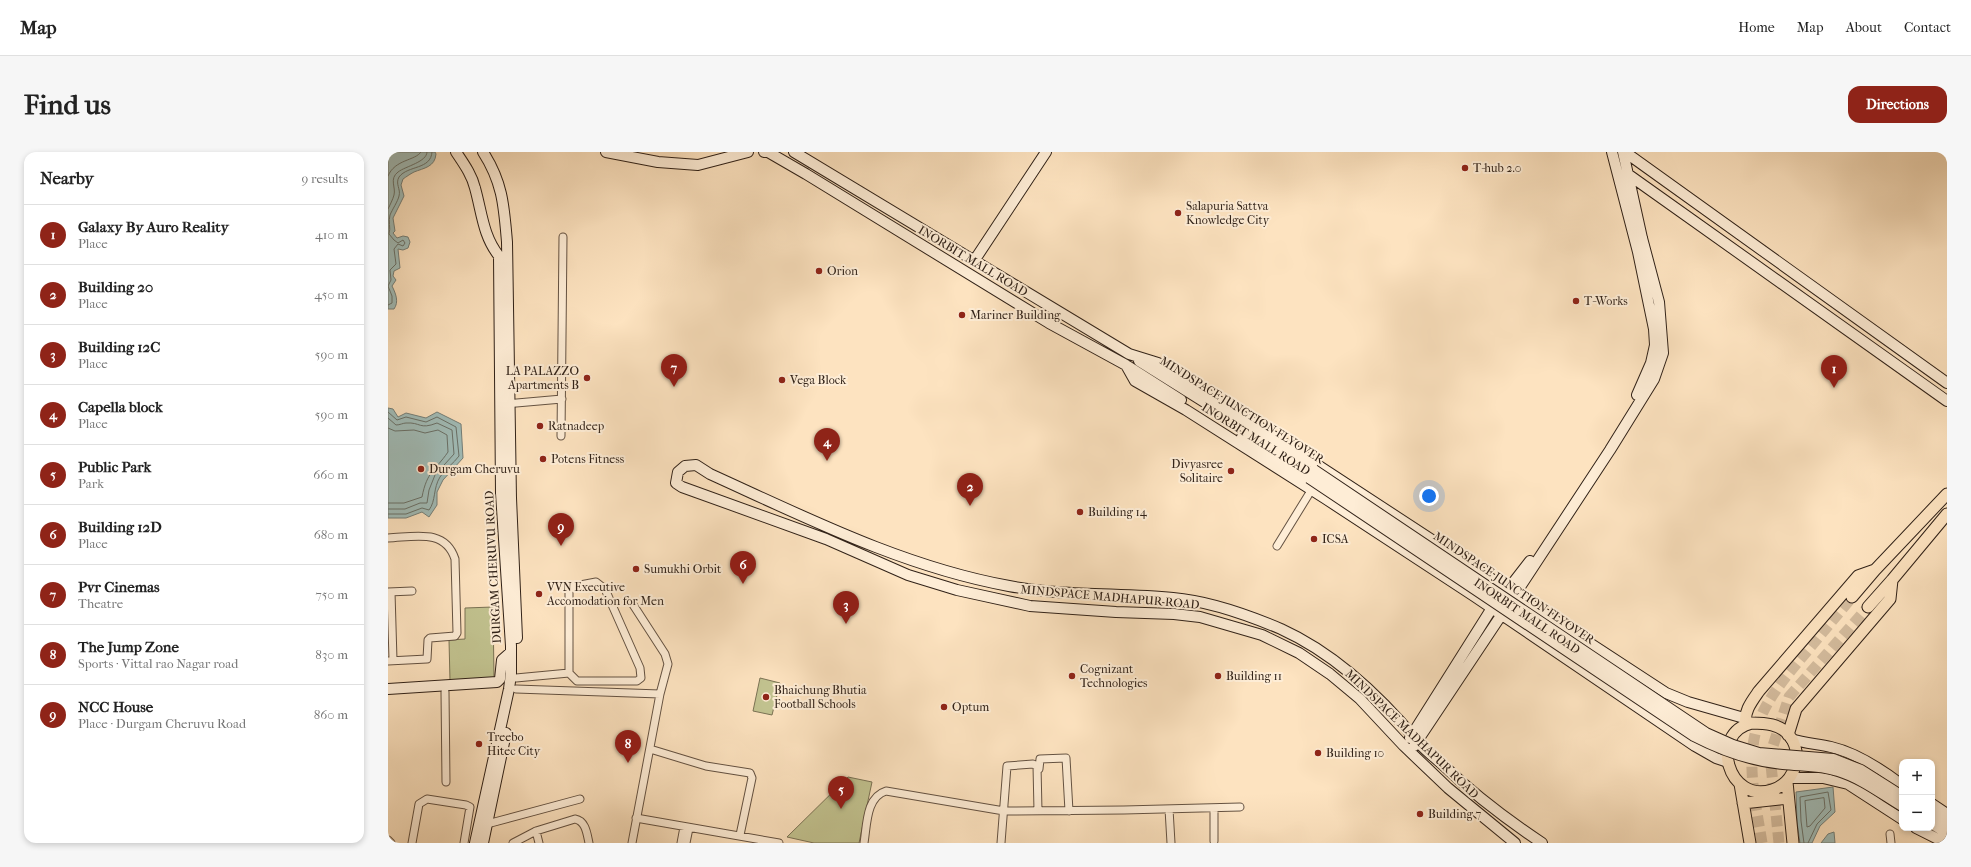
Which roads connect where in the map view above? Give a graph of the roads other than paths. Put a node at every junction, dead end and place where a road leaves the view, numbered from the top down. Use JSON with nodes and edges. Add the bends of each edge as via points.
{"nodes":[{"id":1,"x":456,"y":152,"type":"edge"},
{"id":2,"x":483,"y":152,"type":"edge"},
{"id":3,"x":606,"y":152,"type":"edge"},
{"id":4,"x":748,"y":152,"type":"edge"},
{"id":5,"x":764,"y":152,"type":"edge"},
{"id":6,"x":768,"y":152,"type":"edge"},
{"id":7,"x":794,"y":152,"type":"edge"},
{"id":8,"x":1046,"y":152,"type":"edge"},
{"id":9,"x":1612,"y":152,"type":"edge"},
{"id":10,"x":1624,"y":152,"type":"edge"},
{"id":11,"x":1629,"y":175,"type":"junction"},
{"id":12,"x":1704,"y":209,"type":"junction"},
{"id":13,"x":1695,"y":222,"type":"junction"},
{"id":14,"x":563,"y":237,"type":"dead end"},
{"id":15,"x":974,"y":261,"type":"junction"},
{"id":16,"x":1648,"y":280,"type":"junction"},
{"id":17,"x":1129,"y":354,"type":"junction"},
{"id":18,"x":1126,"y":365,"type":"junction"},
{"id":19,"x":1947,"y":383,"type":"edge"},
{"id":20,"x":562,"y":398,"type":"junction"},
{"id":21,"x":1947,"y":401,"type":"edge"},
{"id":22,"x":505,"y":404,"type":"junction"},
{"id":23,"x":561,"y":436,"type":"dead end"},
{"id":24,"x":1311,"y":474,"type":"junction"},
{"id":25,"x":1312,"y":489,"type":"junction"},
{"id":26,"x":1947,"y":494,"type":"edge"},
{"id":27,"x":1376,"y":503,"type":"junction"},
{"id":28,"x":1947,"y":514,"type":"edge"},
{"id":29,"x":1363,"y":523,"type":"junction"},
{"id":30,"x":832,"y":528,"type":"junction"},
{"id":31,"x":388,"y":538,"type":"edge"},
{"id":32,"x":826,"y":539,"type":"junction"},
{"id":33,"x":1277,"y":546,"type":"dead end"},
{"id":34,"x":1875,"y":570,"type":"junction"},
{"id":35,"x":1892,"y":580,"type":"junction"},
{"id":36,"x":1513,"y":590,"type":"junction"},
{"id":37,"x":412,"y":591,"type":"dead end"},
{"id":38,"x":389,"y":592,"type":"edge"},
{"id":39,"x":1852,"y":597,"type":"tunnel mouth"},
{"id":40,"x":1176,"y":598,"type":"junction"},
{"id":41,"x":632,"y":603,"type":"dead end"},
{"id":42,"x":1868,"y":607,"type":"tunnel mouth"},
{"id":43,"x":1492,"y":608,"type":"junction"},
{"id":44,"x":1174,"y":614,"type":"junction"},
{"id":45,"x":1502,"y":614,"type":"junction"},
{"id":46,"x":511,"y":652,"type":"junction"},
{"id":47,"x":1612,"y":657,"type":"junction"},
{"id":48,"x":390,"y":660,"type":"edge"},
{"id":49,"x":569,"y":673,"type":"junction"},
{"id":50,"x":1596,"y":678,"type":"junction"},
{"id":51,"x":636,"y":681,"type":"junction"},
{"id":52,"x":513,"y":685,"type":"junction"},
{"id":53,"x":388,"y":689,"type":"edge"},
{"id":54,"x":445,"y":692,"type":"junction"},
{"id":55,"x":636,"y":694,"type":"junction"},
{"id":56,"x":660,"y":694,"type":"junction"},
{"id":57,"x":388,"y":695,"type":"edge"},
{"id":58,"x":1747,"y":722,"type":"junction"},
{"id":59,"x":1790,"y":737,"type":"junction"},
{"id":60,"x":1415,"y":738,"type":"junction"},
{"id":61,"x":1406,"y":748,"type":"junction"},
{"id":62,"x":650,"y":749,"type":"junction"},
{"id":63,"x":1728,"y":762,"type":"junction"},
{"id":64,"x":1789,"y":780,"type":"junction"},
{"id":65,"x":446,"y":782,"type":"dead end"},
{"id":66,"x":1899,"y":783,"type":"edge"},
{"id":67,"x":1740,"y":784,"type":"junction"},
{"id":68,"x":1900,"y":795,"type":"edge"},
{"id":69,"x":1788,"y":798,"type":"junction"},
{"id":70,"x":580,"y":799,"type":"dead end"},
{"id":71,"x":1743,"y":803,"type":"junction"},
{"id":72,"x":1899,"y":804,"type":"edge"},
{"id":73,"x":1935,"y":806,"type":"edge"},
{"id":74,"x":1240,"y":807,"type":"dead end"},
{"id":75,"x":1214,"y":808,"type":"junction"},
{"id":76,"x":1169,"y":810,"type":"junction"},
{"id":77,"x":1004,"y":811,"type":"junction"},
{"id":78,"x":1040,"y":811,"type":"junction"},
{"id":79,"x":1069,"y":811,"type":"junction"},
{"id":80,"x":1947,"y":814,"type":"edge"},
{"id":81,"x":1935,"y":816,"type":"edge"},
{"id":82,"x":1899,"y":817,"type":"edge"},
{"id":83,"x":636,"y":818,"type":"junction"},
{"id":84,"x":1947,"y":823,"type":"edge"},
{"id":85,"x":1935,"y":826,"type":"edge"},
{"id":86,"x":483,"y":828,"type":"junction"},
{"id":87,"x":686,"y":828,"type":"junction"},
{"id":88,"x":536,"y":831,"type":"junction"},
{"id":89,"x":1922,"y":831,"type":"edge"},
{"id":90,"x":1947,"y":833,"type":"edge"},
{"id":91,"x":1890,"y":834,"type":"dead end"},
{"id":92,"x":740,"y":835,"type":"junction"},
{"id":93,"x":388,"y":840,"type":"edge"},
{"id":94,"x":1214,"y":841,"type":"dead end"},
{"id":95,"x":761,"y":842,"type":"edge"},
{"id":96,"x":391,"y":843,"type":"edge"},
{"id":97,"x":412,"y":843,"type":"edge"},
{"id":98,"x":464,"y":843,"type":"edge"},
{"id":99,"x":475,"y":843,"type":"edge"},
{"id":100,"x":483,"y":843,"type":"edge"},
{"id":101,"x":513,"y":843,"type":"edge"},
{"id":102,"x":539,"y":843,"type":"edge"},
{"id":103,"x":590,"y":843,"type":"edge"},
{"id":104,"x":632,"y":843,"type":"edge"},
{"id":105,"x":681,"y":843,"type":"edge"},
{"id":106,"x":686,"y":843,"type":"edge"},
{"id":107,"x":779,"y":843,"type":"edge"},
{"id":108,"x":864,"y":843,"type":"edge"},
{"id":109,"x":1001,"y":843,"type":"edge"},
{"id":110,"x":1171,"y":843,"type":"edge"},
{"id":111,"x":1515,"y":843,"type":"edge"},
{"id":112,"x":1541,"y":843,"type":"edge"},
{"id":113,"x":1546,"y":843,"type":"edge"},
{"id":114,"x":1750,"y":843,"type":"edge"},
{"id":115,"x":1793,"y":843,"type":"edge"},
{"id":116,"x":1891,"y":843,"type":"edge"},
{"id":117,"x":1946,"y":843,"type":"edge"}],
"edges":[{"from":1,"to":22,"type":"main road","name":"DURGAM CHERUVU ROAD","via":[[475,187],[484,232],[499,256]]},
{"from":2,"to":22,"type":"main road","name":"DURGAM CHERUVU ROAD","via":[[499,181],[507,242]]},
{"from":3,"to":4,"type":"main road","via":[[658,162],[698,165]]},
{"from":5,"to":6,"type":"main road","name":"INORBIT MALL ROAD"},
{"from":6,"to":18,"type":"main road","name":"INORBIT MALL ROAD","via":[[1049,323]]},
{"from":7,"to":15,"type":"main road","name":"INORBIT MALL ROAD"},
{"from":8,"to":15,"type":"main road"},
{"from":9,"to":16,"type":"main road"},
{"from":10,"to":11,"type":"main road"},
{"from":10,"to":12,"type":"main road"},
{"from":11,"to":13,"type":"main road"},
{"from":11,"to":16,"type":"main road"},
{"from":12,"to":13,"type":"main road"},
{"from":12,"to":19,"type":"main road"},
{"from":13,"to":21,"type":"main road"},
{"from":14,"to":20,"type":"street"},
{"from":15,"to":17,"type":"main road","name":"INORBIT MALL ROAD"},
{"from":16,"to":36,"type":"main road","via":[[1655,345],[1642,385],[1547,542]]},
{"from":17,"to":24,"type":"main road","name":"MINDSPACE JUNCTION FLYOVER"},
{"from":17,"to":27,"type":"main road","name":"INORBIT MALL ROAD","via":[[1158,363]]},
{"from":18,"to":24,"type":"main road","name":"MINDSPACE JUNCTION FLYOVER"},
{"from":18,"to":25,"type":"main road","name":"INORBIT MALL ROAD","via":[[1135,381]]},
{"from":20,"to":22,"type":"street"},
{"from":20,"to":23,"type":"street"},
{"from":22,"to":46,"type":"main road","name":"DURGAM CHERUVU ROAD","via":[[501,493]]},
{"from":22,"to":52,"type":"main road","name":"DURGAM CHERUVU ROAD","via":[[517,639]]},
{"from":24,"to":68,"type":"main road","name":"MINDSPACE JUNCTION FLYOVER","bridge":true,"via":[[1706,733],[1759,753],[1845,762]]},
{"from":24,"to":72,"type":"main road","name":"MINDSPACE JUNCTION FLYOVER","bridge":true,"via":[[1694,736],[1747,759],[1817,766],[1839,771]]},
{"from":25,"to":29,"type":"main road","name":"INORBIT MALL ROAD"},
{"from":25,"to":33,"type":"street"},
{"from":26,"to":34,"type":"main road"},
{"from":27,"to":29,"type":"main road"},
{"from":27,"to":36,"type":"main road","name":"INORBIT MALL ROAD"},
{"from":28,"to":35,"type":"main road"},
{"from":29,"to":43,"type":"main road","name":"INORBIT MALL ROAD"},
{"from":30,"to":32,"type":"main road"},
{"from":30,"to":32,"type":"main road","name":"MINDSPACE MADHAPUR ROAD","via":[[710,474],[696,465],[685,466],[678,472],[676,483],[682,487]]},
{"from":30,"to":40,"type":"main road","name":"MINDSPACE MADHAPUR ROAD","via":[[928,566],[1007,586],[1088,594]]},
{"from":31,"to":48,"type":"street","via":[[440,539],[452,550],[455,559],[456,634],[430,638],[428,658]]},
{"from":32,"to":44,"type":"main road","name":"MINDSPACE MADHAPUR ROAD","via":[[908,575],[992,598],[1030,606]]},
{"from":34,"to":39,"type":"main road"},
{"from":34,"to":58,"type":"main road","via":[[1858,576],[1809,632],[1764,687],[1765,693]]},
{"from":35,"to":42,"type":"main road"},
{"from":35,"to":59,"type":"main road","via":[[1890,599],[1796,709]]},
{"from":36,"to":47,"type":"main road","name":"INORBIT MALL ROAD"},
{"from":37,"to":38,"type":"street"},
{"from":38,"to":48,"type":"street"},
{"from":40,"to":44,"type":"main road","name":"MINDSPACE MADHAPUR ROAD"},
{"from":40,"to":60,"type":"main road","name":"MINDSPACE MADHAPUR ROAD","via":[[1237,611],[1291,634],[1338,662],[1382,701]]},
{"from":41,"to":56,"type":"street","via":[[668,659]]},
{"from":43,"to":45,"type":"main road","name":"INORBIT MALL ROAD"},
{"from":43,"to":60,"type":"main road"},
{"from":44,"to":61,"type":"main road","name":"MINDSPACE MADHAPUR ROAD","via":[[1200,617],[1262,635],[1298,653],[1330,674],[1360,699]]},
{"from":45,"to":50,"type":"main road","name":"INORBIT MALL ROAD"},
{"from":45,"to":60,"type":"main road"},
{"from":46,"to":52,"type":"main road","name":"DURGAM CHERUVU ROAD"},
{"from":46,"to":53,"type":"main road","via":[[502,660],[500,679],[497,682]]},
{"from":47,"to":50,"type":"main road"},
{"from":47,"to":58,"type":"main road","name":"INORBIT MALL ROAD","via":[[1666,693]]},
{"from":49,"to":51,"type":"street","via":[[577,681]]},
{"from":49,"to":51,"type":"street","via":[[569,590],[575,586],[596,582],[605,589],[640,668],[641,678]]},
{"from":49,"to":52,"type":"street"},
{"from":50,"to":63,"type":"main road","name":"INORBIT MALL ROAD","via":[[1695,746]]},
{"from":51,"to":55,"type":"street"},
{"from":52,"to":54,"type":"main road"},
{"from":52,"to":55,"type":"street"},
{"from":52,"to":86,"type":"main road","name":"DURGAM CHERUVU ROAD"},
{"from":54,"to":57,"type":"main road"},
{"from":54,"to":65,"type":"street"},
{"from":55,"to":56,"type":"street"},
{"from":56,"to":62,"type":"street"},
{"from":58,"to":59,"type":"main road","via":[[1776,726]]},
{"from":58,"to":63,"type":"main road","via":[[1732,736],[1728,746]]},
{"from":59,"to":64,"type":"main road","via":[[1796,757]]},
{"from":59,"to":66,"type":"main road","via":[[1808,744],[1832,747],[1855,756],[1884,771]]},
{"from":60,"to":61,"type":"main road"},
{"from":60,"to":112,"type":"main road","name":"MINDSPACE MADHAPUR ROAD","via":[[1456,778]]},
{"from":61,"to":111,"type":"main road","name":"MINDSPACE MADHAPUR ROAD","via":[[1448,788]]},
{"from":62,"to":83,"type":"street"},
{"from":62,"to":92,"type":"street","via":[[706,766],[750,773],[752,778]]},
{"from":63,"to":67,"type":"main road","via":[[1732,774]]},
{"from":64,"to":67,"type":"main road","via":[[1764,792],[1751,790]]},
{"from":64,"to":69,"type":"main road"},
{"from":64,"to":82,"type":"main road","via":[[1823,778],[1848,784]]},
{"from":67,"to":71,"type":"main road"},
{"from":69,"to":71,"type":"main road"},
{"from":69,"to":115,"type":"main road"},
{"from":70,"to":86,"type":"street"},
{"from":71,"to":114,"type":"main road"},
{"from":73,"to":80,"type":"main road"},
{"from":74,"to":75,"type":"street"},
{"from":75,"to":76,"type":"street"},
{"from":75,"to":94,"type":"street"},
{"from":76,"to":79,"type":"street"},
{"from":76,"to":110,"type":"street"},
{"from":77,"to":78,"type":"street"},
{"from":77,"to":78,"type":"street","via":[[1008,766],[1033,764],[1037,766]]},
{"from":77,"to":108,"type":"street","via":[[886,791],[879,793],[871,804]]},
{"from":77,"to":109,"type":"street"},
{"from":78,"to":79,"type":"street"},
{"from":78,"to":79,"type":"street","via":[[1039,760],[1064,757]]},
{"from":81,"to":84,"type":"main road"},
{"from":83,"to":87,"type":"street"},
{"from":83,"to":104,"type":"street"},
{"from":85,"to":90,"type":"main road"},
{"from":86,"to":99,"type":"main road","name":"DURGAM CHERUVU ROAD"},
{"from":86,"to":100,"type":"main road","name":"DURGAM CHERUVU ROAD"},
{"from":87,"to":92,"type":"street"},
{"from":87,"to":105,"type":"street"},
{"from":87,"to":106,"type":"street"},
{"from":88,"to":101,"type":"street"},
{"from":88,"to":102,"type":"street"},
{"from":88,"to":103,"type":"street","via":[[579,820]]},
{"from":89,"to":117,"type":"main road"},
{"from":91,"to":116,"type":"street"},
{"from":92,"to":95,"type":"street"},
{"from":93,"to":96,"type":"street"},
{"from":95,"to":107,"type":"street"},
{"from":97,"to":98,"type":"street","via":[[419,804],[427,799],[470,807]]},
{"from":112,"to":113,"type":"main road","name":"MINDSPACE MADHAPUR ROAD"}]}
